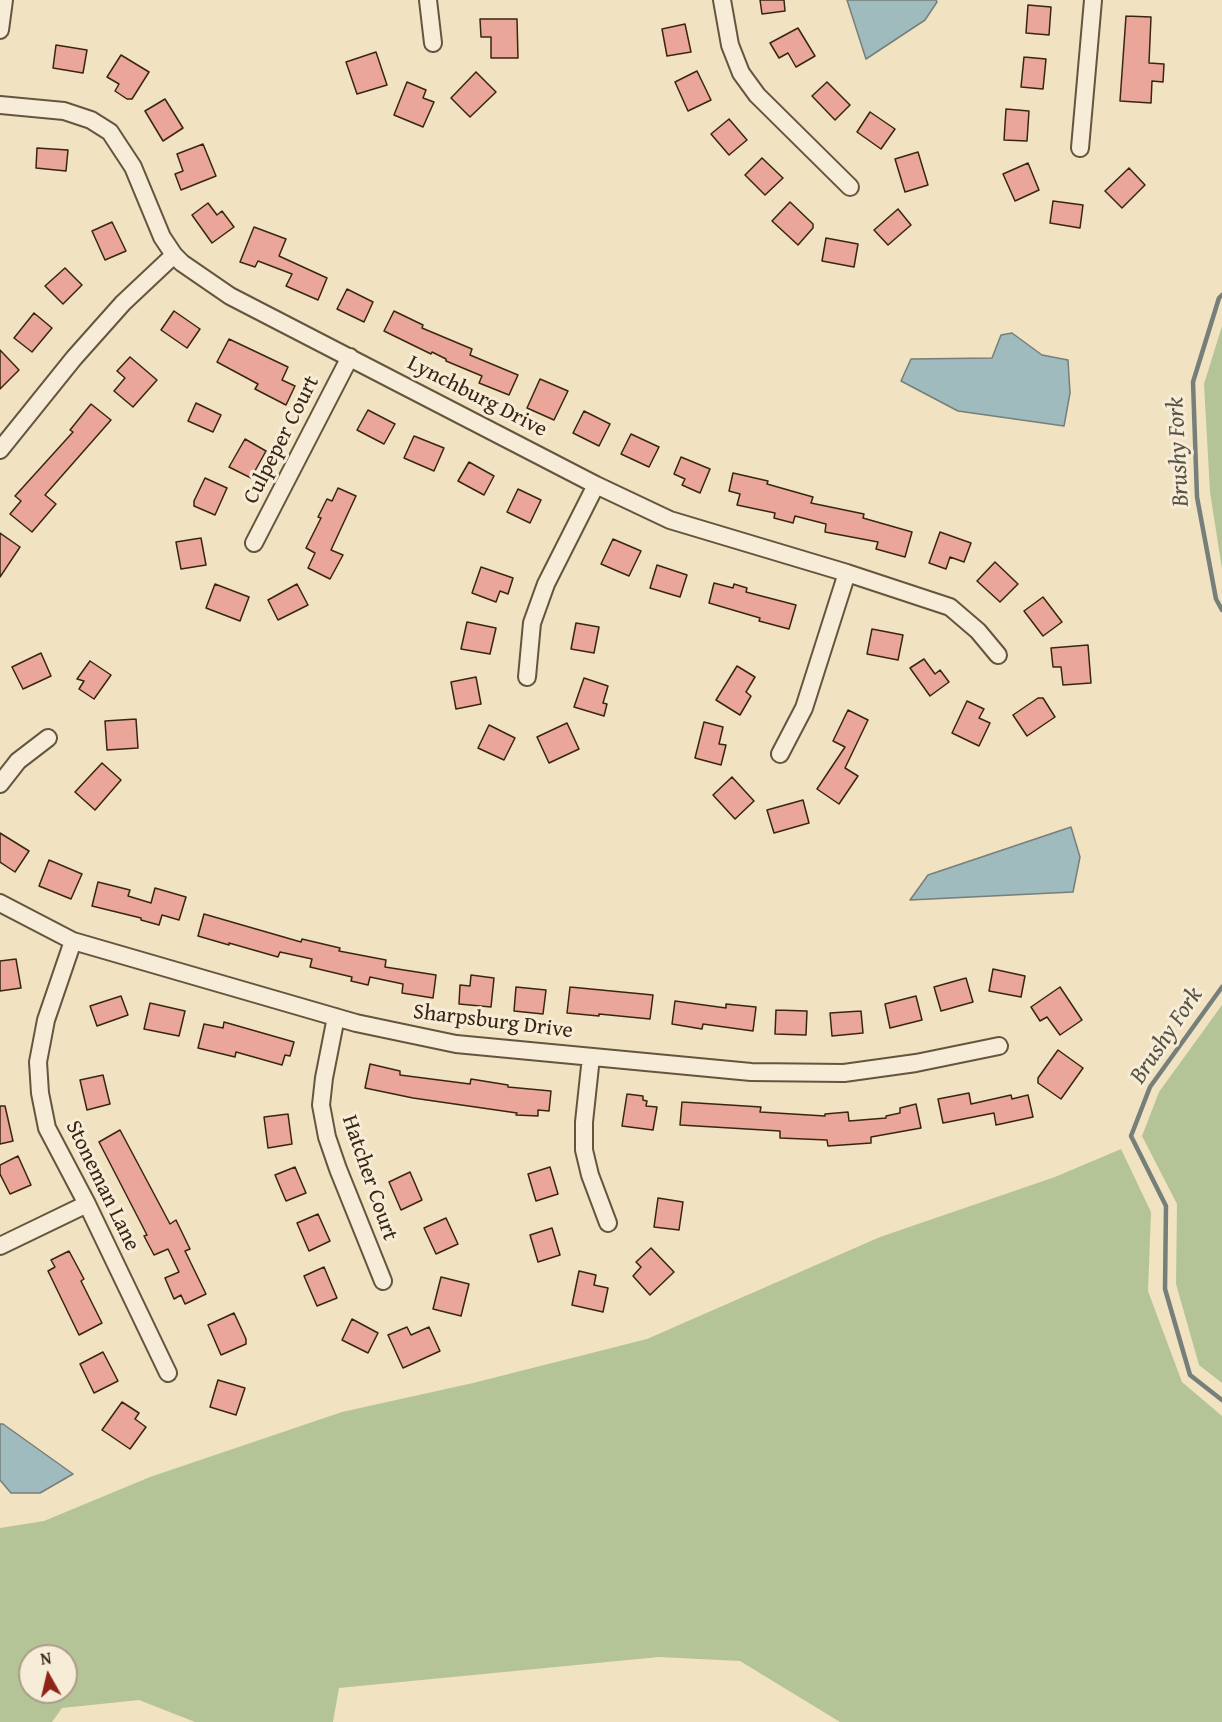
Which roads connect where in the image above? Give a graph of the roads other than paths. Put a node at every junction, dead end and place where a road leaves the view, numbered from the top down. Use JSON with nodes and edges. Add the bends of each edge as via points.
{"nodes":[{"id":1,"x":4,"y":0,"type":"edge"},
{"id":2,"x":428,"y":0,"type":"edge"},
{"id":3,"x":722,"y":0,"type":"edge"},
{"id":4,"x":1093,"y":0,"type":"edge"},
{"id":5,"x":0,"y":30,"type":"edge"},
{"id":6,"x":433,"y":43,"type":"dead end"},
{"id":7,"x":0,"y":105,"type":"edge"},
{"id":8,"x":1080,"y":148,"type":"dead end"},
{"id":9,"x":850,"y":187,"type":"dead end"},
{"id":10,"x":174,"y":255,"type":"junction"},
{"id":11,"x":350,"y":357,"type":"junction"},
{"id":12,"x":0,"y":450,"type":"edge"},
{"id":13,"x":596,"y":485,"type":"junction"},
{"id":14,"x":254,"y":543,"type":"dead end"},
{"id":15,"x":847,"y":573,"type":"junction"},
{"id":16,"x":998,"y":655,"type":"dead end"},
{"id":17,"x":527,"y":677,"type":"dead end"},
{"id":18,"x":48,"y":738,"type":"dead end"},
{"id":19,"x":780,"y":754,"type":"dead end"},
{"id":20,"x":0,"y":784,"type":"edge"},
{"id":21,"x":0,"y":903,"type":"edge"},
{"id":22,"x":73,"y":941,"type":"junction"},
{"id":23,"x":336,"y":1017,"type":"junction"},
{"id":24,"x":999,"y":1046,"type":"dead end"},
{"id":25,"x":591,"y":1057,"type":"junction"},
{"id":26,"x":87,"y":1204,"type":"junction"},
{"id":27,"x":608,"y":1223,"type":"dead end"},
{"id":28,"x":0,"y":1246,"type":"edge"},
{"id":29,"x":383,"y":1281,"type":"dead end"},
{"id":30,"x":168,"y":1373,"type":"dead end"}],
"edges":[{"from":1,"to":5,"type":"street"},
{"from":2,"to":6,"type":"street"},
{"from":3,"to":9,"type":"street","via":[[730,45],[741,73],[757,95]]},
{"from":4,"to":8,"type":"street"},
{"from":7,"to":10,"type":"street","name":"Lynchburg Drive","via":[[64,111],[91,120],[110,132],[133,167],[162,237]]},
{"from":10,"to":11,"type":"street","name":"Lynchburg Drive","via":[[230,296]]},
{"from":10,"to":12,"type":"street","via":[[123,303]]},
{"from":11,"to":13,"type":"street","name":"Lynchburg Drive"},
{"from":11,"to":14,"type":"street","name":"Culpeper Court"},
{"from":13,"to":15,"type":"street","name":"Lynchburg Drive","via":[[669,520]]},
{"from":13,"to":17,"type":"street","via":[[546,584],[532,623]]},
{"from":15,"to":16,"type":"street","name":"Lynchburg Drive","via":[[950,608],[978,631]]},
{"from":15,"to":19,"type":"street","via":[[804,708]]},
{"from":18,"to":20,"type":"street","via":[[18,760]]},
{"from":21,"to":22,"type":"street","name":"Sharpsburg Drive"},
{"from":22,"to":23,"type":"street","name":"Sharpsburg Drive"},
{"from":22,"to":26,"type":"street","name":"Stoneman Lane","via":[[46,1020],[38,1062],[47,1128]]},
{"from":23,"to":25,"type":"street","name":"Sharpsburg Drive","via":[[456,1044]]},
{"from":23,"to":29,"type":"street","name":"Hatcher Court","via":[[321,1105],[331,1148]]},
{"from":24,"to":25,"type":"street","name":"Sharpsburg Drive","via":[[844,1074],[751,1072]]},
{"from":25,"to":27,"type":"street","via":[[584,1150]]},
{"from":26,"to":28,"type":"street"},
{"from":26,"to":30,"type":"street","name":"Stoneman Lane"}]}
